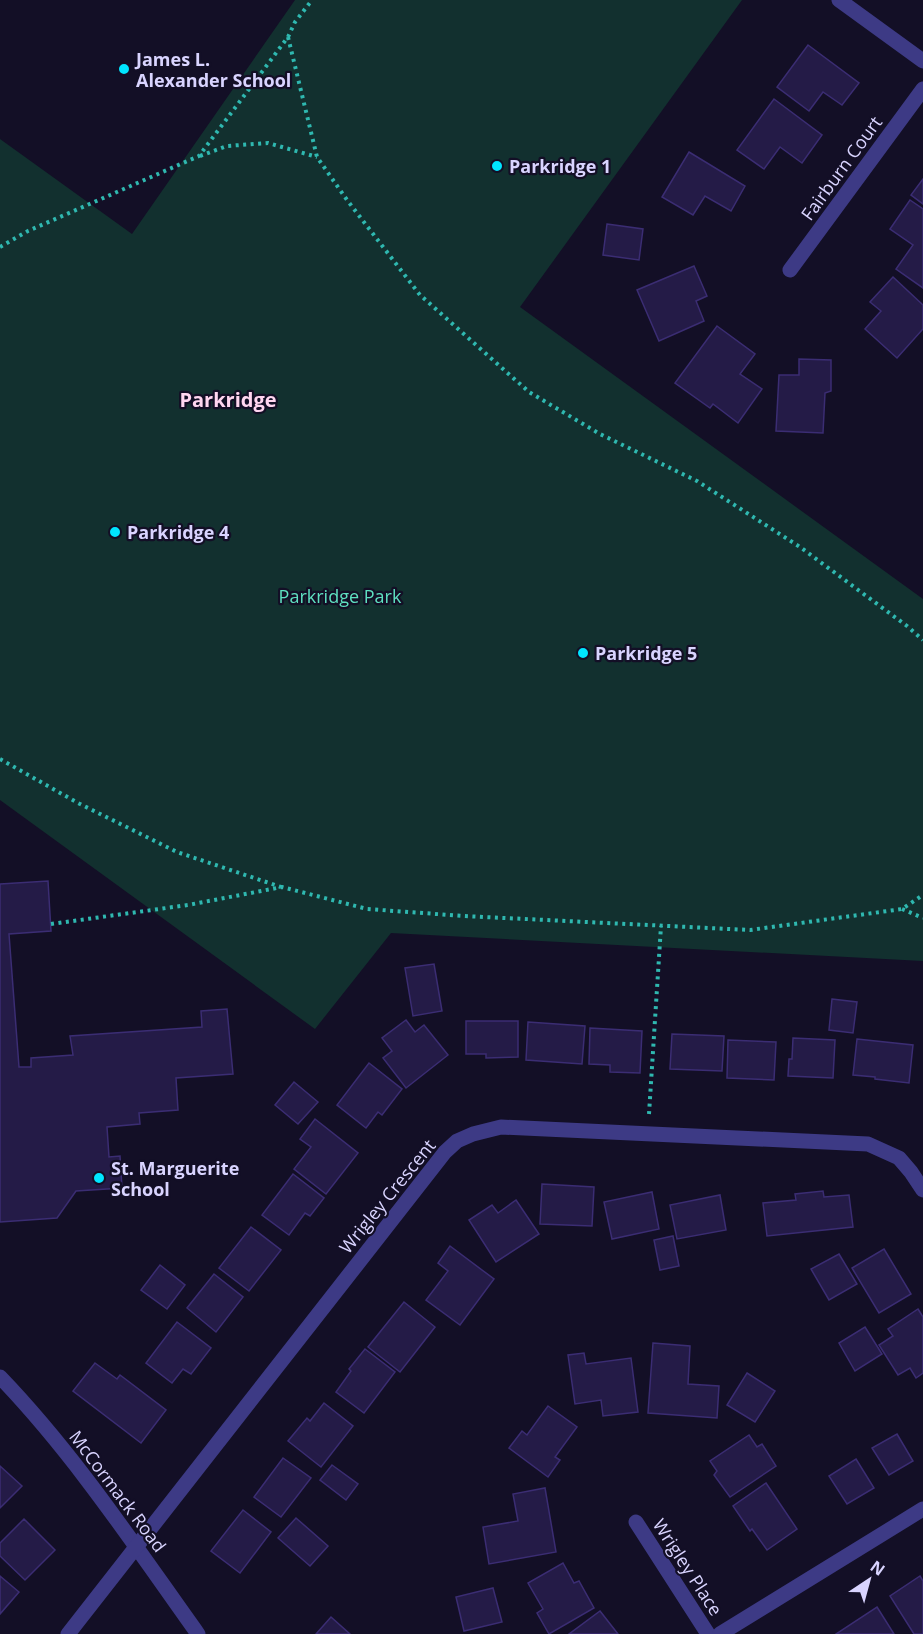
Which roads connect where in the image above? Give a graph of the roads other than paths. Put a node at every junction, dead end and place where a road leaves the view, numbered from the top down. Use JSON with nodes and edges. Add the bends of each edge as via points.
{"nodes":[{"id":1,"x":839,"y":0,"type":"edge"},
{"id":2,"x":923,"y":61,"type":"edge"},
{"id":3,"x":923,"y":89,"type":"edge"},
{"id":4,"x":789,"y":270,"type":"dead end"},
{"id":5,"x":923,"y":1190,"type":"edge"},
{"id":6,"x":0,"y":1377,"type":"edge"},
{"id":7,"x":923,"y":1509,"type":"edge"},
{"id":8,"x":636,"y":1522,"type":"dead end"},
{"id":9,"x":136,"y":1547,"type":"junction"},
{"id":10,"x":68,"y":1634,"type":"edge"},
{"id":11,"x":198,"y":1634,"type":"edge"},
{"id":12,"x":708,"y":1634,"type":"edge"},
{"id":13,"x":720,"y":1634,"type":"edge"}],
"edges":[{"from":1,"to":2,"type":"street"},
{"from":3,"to":4,"type":"street","name":"Fairburn Court"},
{"from":5,"to":9,"type":"street","name":"Wrigley Crescent","via":[[898,1158],[868,1144],[501,1126],[457,1141]]},
{"from":6,"to":9,"type":"street","name":"McCormack Road","via":[[37,1417]]},
{"from":7,"to":13,"type":"street"},
{"from":8,"to":12,"type":"street","name":"Wrigley Place"},
{"from":9,"to":10,"type":"street","name":"Wrigley Crescent"},
{"from":9,"to":11,"type":"street","name":"McCormack Road"}]}
